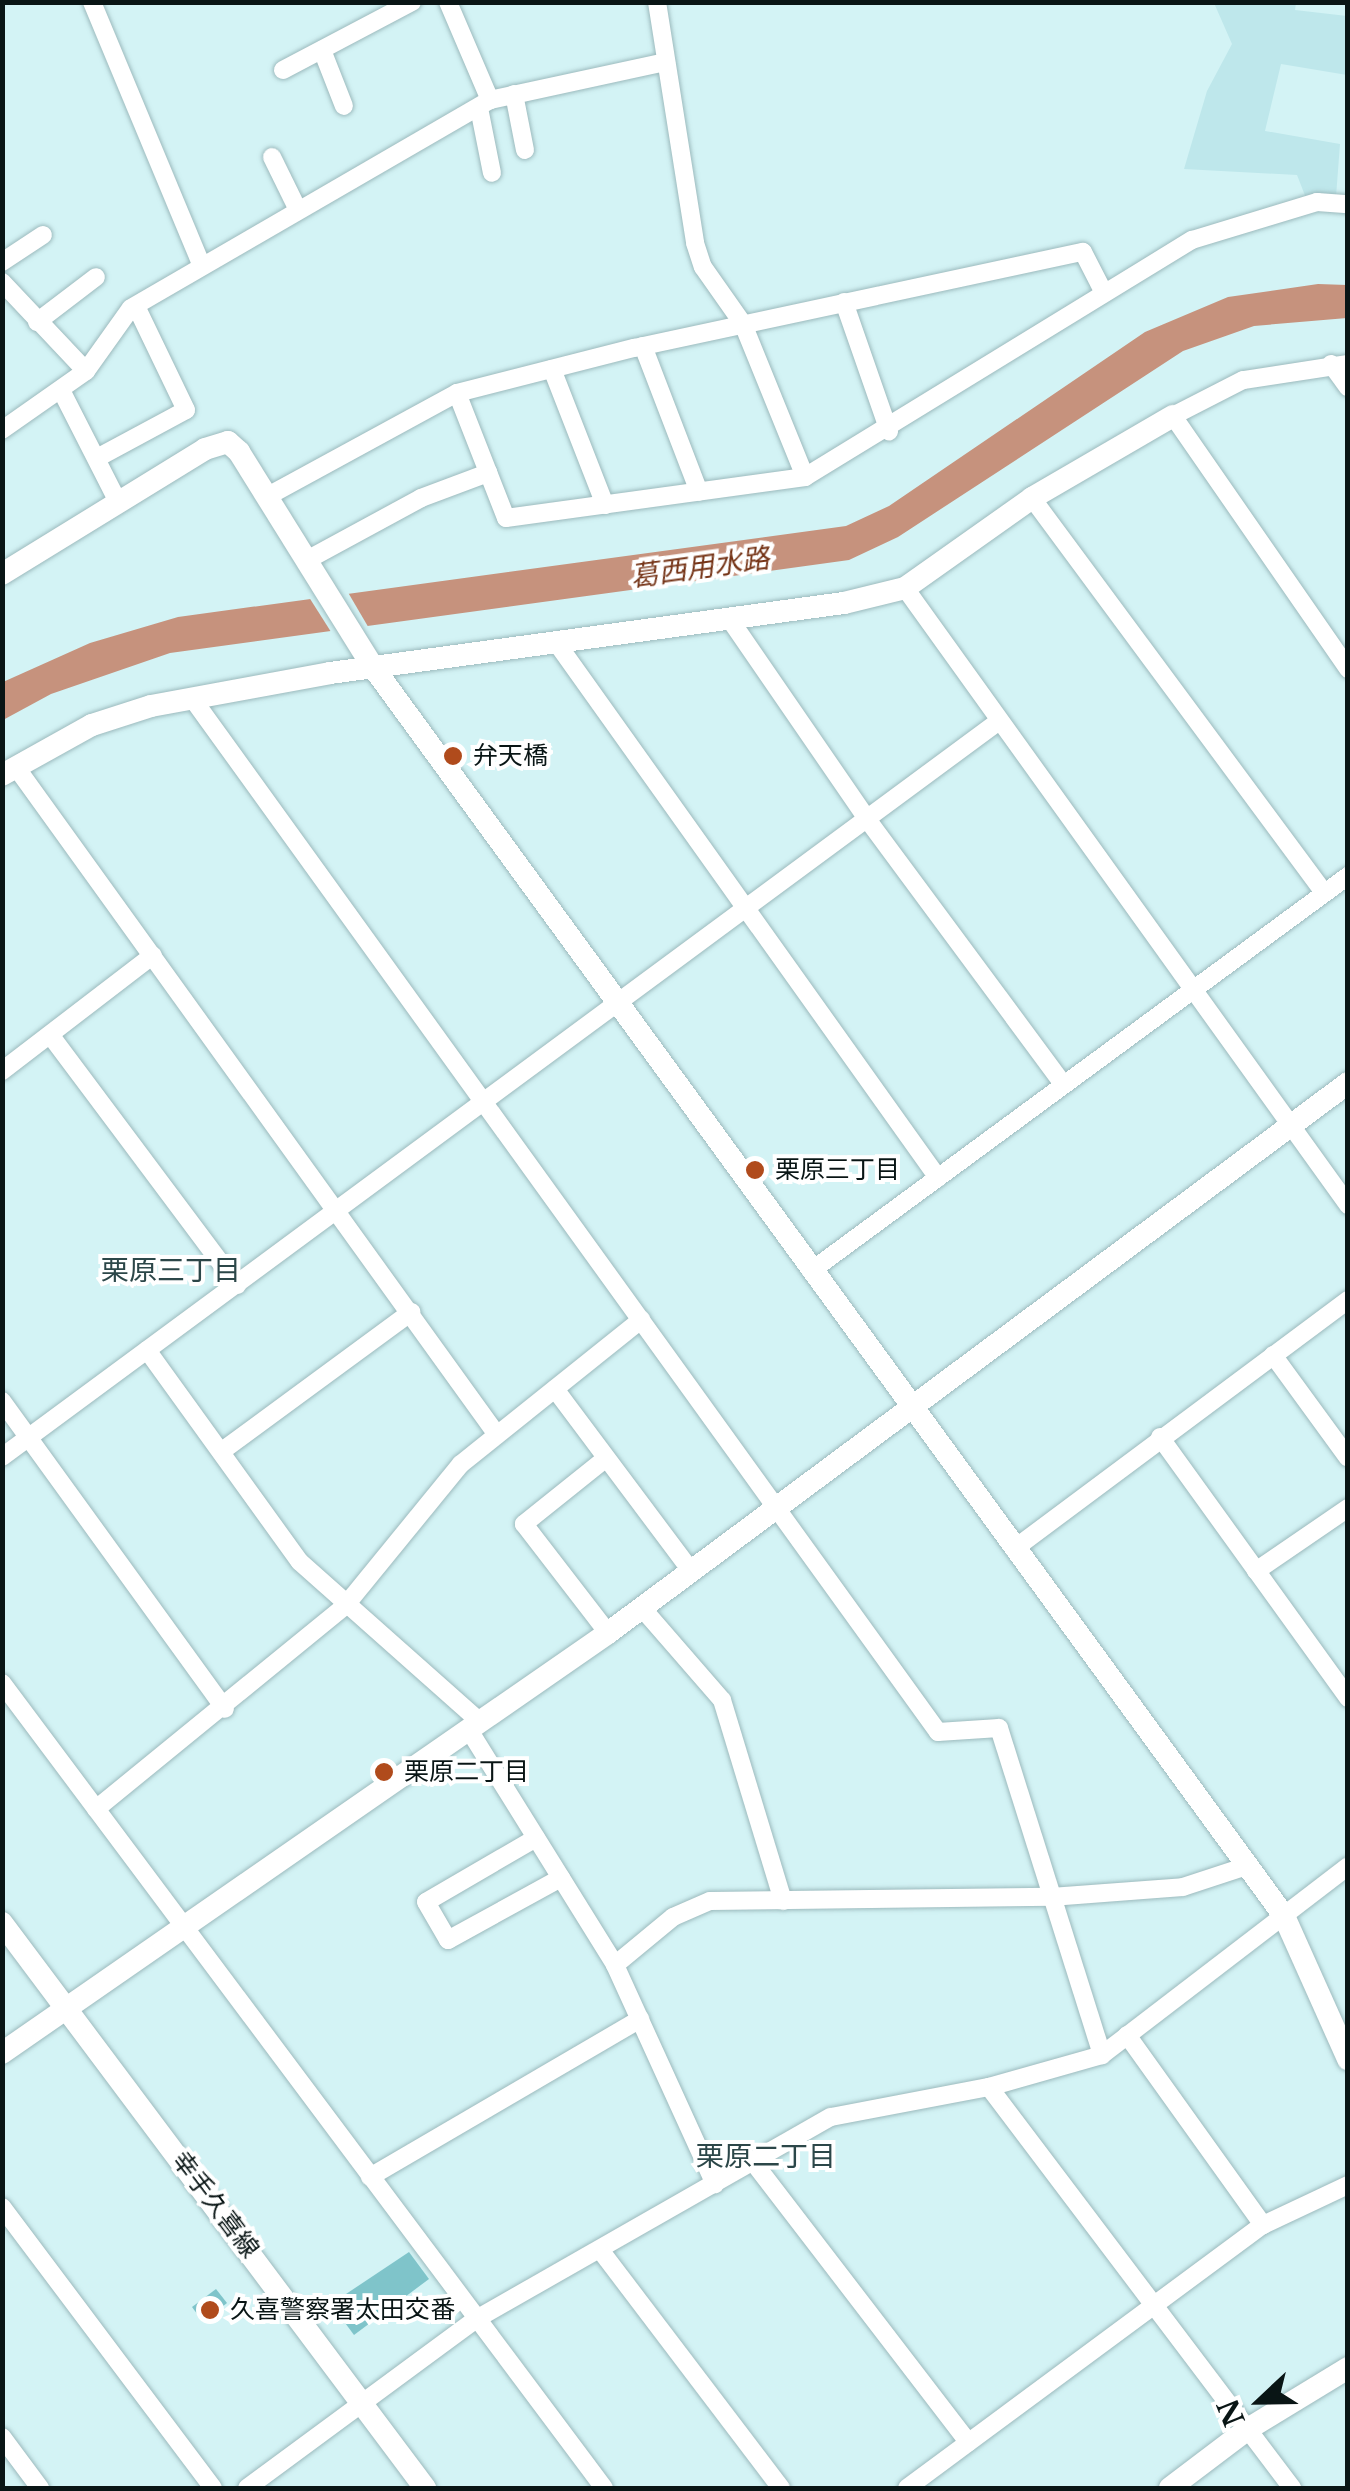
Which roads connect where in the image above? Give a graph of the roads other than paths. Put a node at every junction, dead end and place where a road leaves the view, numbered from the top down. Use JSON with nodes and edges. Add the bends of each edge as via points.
{"nodes":[{"id":1,"x":92,"y":2,"type":"edge"},
{"id":2,"x":412,"y":2,"type":"edge"},
{"id":3,"x":448,"y":2,"type":"edge"},
{"id":4,"x":657,"y":2,"type":"edge"},
{"id":5,"x":322,"y":50,"type":"junction"},
{"id":6,"x":666,"y":62,"type":"junction"},
{"id":7,"x":284,"y":70,"type":"dead end"},
{"id":8,"x":514,"y":94,"type":"junction"},
{"id":9,"x":485,"y":104,"type":"junction"},
{"id":10,"x":344,"y":106,"type":"dead end"},
{"id":11,"x":525,"y":150,"type":"dead end"},
{"id":12,"x":272,"y":157,"type":"dead end"},
{"id":13,"x":492,"y":174,"type":"dead end"},
{"id":14,"x":1348,"y":204,"type":"edge"},
{"id":15,"x":298,"y":210,"type":"junction"},
{"id":16,"x":44,"y":234,"type":"dead end"},
{"id":17,"x":2,"y":262,"type":"edge"},
{"id":18,"x":201,"y":264,"type":"junction"},
{"id":19,"x":96,"y":278,"type":"dead end"},
{"id":20,"x":2,"y":282,"type":"edge"},
{"id":21,"x":1103,"y":291,"type":"junction"},
{"id":22,"x":844,"y":302,"type":"junction"},
{"id":23,"x":136,"y":306,"type":"junction"},
{"id":24,"x":37,"y":322,"type":"junction"},
{"id":25,"x":743,"y":324,"type":"junction"},
{"id":26,"x":643,"y":346,"type":"junction"},
{"id":27,"x":1339,"y":364,"type":"edge"},
{"id":28,"x":552,"y":369,"type":"junction"},
{"id":29,"x":86,"y":371,"type":"junction"},
{"id":30,"x":1348,"y":386,"type":"edge"},
{"id":31,"x":62,"y":392,"type":"junction"},
{"id":32,"x":457,"y":393,"type":"junction"},
{"id":33,"x":1174,"y":416,"type":"junction"},
{"id":34,"x":2,"y":430,"type":"edge"},
{"id":35,"x":888,"y":430,"type":"junction"},
{"id":36,"x":97,"y":458,"type":"junction"},
{"id":37,"x":488,"y":473,"type":"junction"},
{"id":38,"x":805,"y":477,"type":"junction"},
{"id":39,"x":699,"y":492,"type":"junction"},
{"id":40,"x":268,"y":496,"type":"junction"},
{"id":41,"x":1032,"y":498,"type":"junction"},
{"id":42,"x":118,"y":502,"type":"junction"},
{"id":43,"x":605,"y":505,"type":"junction"},
{"id":44,"x":307,"y":560,"type":"junction"},
{"id":45,"x":2,"y":574,"type":"edge"},
{"id":46,"x":906,"y":588,"type":"junction"},
{"id":47,"x":731,"y":621,"type":"junction"},
{"id":48,"x":556,"y":642,"type":"junction"},
{"id":49,"x":373,"y":667,"type":"junction"},
{"id":50,"x":1348,"y":669,"type":"edge"},
{"id":51,"x":192,"y":698,"type":"junction"},
{"id":52,"x":998,"y":722,"type":"junction"},
{"id":53,"x":10,"y":771,"type":"edge"},
{"id":54,"x":867,"y":819,"type":"junction"},
{"id":55,"x":1348,"y":876,"type":"edge"},
{"id":56,"x":1324,"y":893,"type":"junction"},
{"id":57,"x":743,"y":911,"type":"junction"},
{"id":58,"x":153,"y":955,"type":"junction"},
{"id":59,"x":1189,"y":989,"type":"junction"},
{"id":60,"x":619,"y":1004,"type":"junction"},
{"id":61,"x":51,"y":1036,"type":"junction"},
{"id":62,"x":2,"y":1071,"type":"edge"},
{"id":63,"x":1348,"y":1082,"type":"edge"},
{"id":64,"x":1063,"y":1084,"type":"junction"},
{"id":65,"x":485,"y":1104,"type":"junction"},
{"id":66,"x":1289,"y":1126,"type":"junction"},
{"id":67,"x":938,"y":1178,"type":"junction"},
{"id":68,"x":1348,"y":1205,"type":"edge"},
{"id":69,"x":340,"y":1210,"type":"junction"},
{"id":70,"x":810,"y":1271,"type":"junction"},
{"id":71,"x":237,"y":1285,"type":"junction"},
{"id":72,"x":1348,"y":1300,"type":"edge"},
{"id":73,"x":411,"y":1312,"type":"junction"},
{"id":74,"x":641,"y":1320,"type":"junction"},
{"id":75,"x":147,"y":1350,"type":"junction"},
{"id":76,"x":1274,"y":1355,"type":"junction"},
{"id":77,"x":555,"y":1389,"type":"junction"},
{"id":78,"x":2,"y":1401,"type":"edge"},
{"id":79,"x":910,"y":1408,"type":"junction"},
{"id":80,"x":497,"y":1435,"type":"junction"},
{"id":81,"x":30,"y":1437,"type":"junction"},
{"id":82,"x":1160,"y":1437,"type":"junction"},
{"id":83,"x":222,"y":1451,"type":"junction"},
{"id":84,"x":2,"y":1457,"type":"edge"},
{"id":85,"x":604,"y":1458,"type":"junction"},
{"id":86,"x":1348,"y":1458,"type":"edge"},
{"id":87,"x":1348,"y":1508,"type":"edge"},
{"id":88,"x":778,"y":1509,"type":"junction"},
{"id":89,"x":1014,"y":1548,"type":"junction"},
{"id":90,"x":1256,"y":1570,"type":"junction"},
{"id":91,"x":692,"y":1572,"type":"junction"},
{"id":92,"x":345,"y":1606,"type":"junction"},
{"id":93,"x":642,"y":1608,"type":"junction"},
{"id":94,"x":608,"y":1633,"type":"junction"},
{"id":95,"x":2,"y":1683,"type":"edge"},
{"id":96,"x":1348,"y":1698,"type":"edge"},
{"id":97,"x":226,"y":1709,"type":"junction"},
{"id":98,"x":474,"y":1726,"type":"junction"},
{"id":99,"x":96,"y":1809,"type":"junction"},
{"id":100,"x":536,"y":1838,"type":"junction"},
{"id":101,"x":1247,"y":1866,"type":"junction"},
{"id":102,"x":1348,"y":1866,"type":"edge"},
{"id":103,"x":561,"y":1878,"type":"junction"},
{"id":104,"x":1050,"y":1897,"type":"junction"},
{"id":105,"x":783,"y":1902,"type":"junction"},
{"id":106,"x":1284,"y":1916,"type":"junction"},
{"id":107,"x":2,"y":1923,"type":"edge"},
{"id":108,"x":185,"y":1930,"type":"junction"},
{"id":109,"x":615,"y":1965,"type":"junction"},
{"id":110,"x":67,"y":2010,"type":"junction"},
{"id":111,"x":640,"y":2020,"type":"junction"},
{"id":112,"x":1127,"y":2036,"type":"junction"},
{"id":113,"x":2,"y":2052,"type":"edge"},
{"id":114,"x":1102,"y":2055,"type":"junction"},
{"id":115,"x":1348,"y":2060,"type":"edge"},
{"id":116,"x":989,"y":2087,"type":"junction"},
{"id":117,"x":754,"y":2163,"type":"junction"},
{"id":118,"x":370,"y":2177,"type":"junction"},
{"id":119,"x":715,"y":2184,"type":"junction"},
{"id":120,"x":1348,"y":2185,"type":"edge"},
{"id":121,"x":2,"y":2207,"type":"edge"},
{"id":122,"x":1262,"y":2224,"type":"junction"},
{"id":123,"x":601,"y":2251,"type":"junction"},
{"id":124,"x":1153,"y":2308,"type":"junction"},
{"id":125,"x":478,"y":2318,"type":"junction"},
{"id":126,"x":1348,"y":2368,"type":"edge"},
{"id":127,"x":366,"y":2406,"type":"junction"},
{"id":128,"x":1248,"y":2430,"type":"junction"},
{"id":129,"x":2,"y":2438,"type":"edge"},
{"id":130,"x":968,"y":2442,"type":"junction"},
{"id":131,"x":40,"y":2488,"type":"edge"},
{"id":132,"x":213,"y":2488,"type":"edge"},
{"id":133,"x":247,"y":2488,"type":"edge"},
{"id":134,"x":425,"y":2488,"type":"edge"},
{"id":135,"x":604,"y":2488,"type":"edge"},
{"id":136,"x":781,"y":2488,"type":"edge"},
{"id":137,"x":907,"y":2488,"type":"edge"},
{"id":138,"x":1170,"y":2488,"type":"edge"},
{"id":139,"x":1292,"y":2488,"type":"edge"}],
"edges":[{"from":1,"to":18,"type":"street"},
{"from":2,"to":5,"type":"street"},
{"from":3,"to":9,"type":"street"},
{"from":4,"to":6,"type":"street"},
{"from":5,"to":7,"type":"street"},
{"from":5,"to":10,"type":"street"},
{"from":6,"to":8,"type":"street"},
{"from":6,"to":25,"type":"street","via":[[695,243],[703,268]]},
{"from":8,"to":9,"type":"street"},
{"from":8,"to":11,"type":"street"},
{"from":9,"to":13,"type":"street"},
{"from":9,"to":15,"type":"street"},
{"from":12,"to":15,"type":"street"},
{"from":14,"to":21,"type":"street","via":[[1317,202],[1192,240]]},
{"from":15,"to":18,"type":"street"},
{"from":16,"to":17,"type":"street"},
{"from":18,"to":23,"type":"street"},
{"from":19,"to":24,"type":"street"},
{"from":20,"to":24,"type":"street"},
{"from":21,"to":22,"type":"street","via":[[1083,252]]},
{"from":21,"to":35,"type":"street"},
{"from":22,"to":25,"type":"street"},
{"from":22,"to":35,"type":"street"},
{"from":23,"to":29,"type":"street"},
{"from":23,"to":36,"type":"street","via":[[186,410]]},
{"from":24,"to":29,"type":"street"},
{"from":25,"to":26,"type":"street"},
{"from":25,"to":38,"type":"street"},
{"from":26,"to":28,"type":"street"},
{"from":26,"to":39,"type":"street"},
{"from":27,"to":30,"type":"street"},
{"from":27,"to":33,"type":"street","via":[[1243,380]]},
{"from":28,"to":32,"type":"street"},
{"from":28,"to":43,"type":"street"},
{"from":29,"to":31,"type":"street"},
{"from":31,"to":34,"type":"street"},
{"from":31,"to":36,"type":"street"},
{"from":32,"to":37,"type":"street"},
{"from":32,"to":40,"type":"street"},
{"from":33,"to":41,"type":"street"},
{"from":33,"to":50,"type":"street"},
{"from":35,"to":38,"type":"street"},
{"from":36,"to":42,"type":"street"},
{"from":37,"to":43,"type":"street","via":[[506,518]]},
{"from":37,"to":44,"type":"street","via":[[421,498]]},
{"from":38,"to":39,"type":"street"},
{"from":39,"to":43,"type":"street"},
{"from":40,"to":42,"type":"street","via":[[239,452],[218,442]]},
{"from":40,"to":44,"type":"street"},
{"from":41,"to":46,"type":"street"},
{"from":41,"to":56,"type":"street"},
{"from":42,"to":45,"type":"street"},
{"from":44,"to":49,"type":"street"},
{"from":46,"to":47,"type":"street"},
{"from":46,"to":52,"type":"street"},
{"from":47,"to":48,"type":"street"},
{"from":47,"to":54,"type":"street"},
{"from":48,"to":49,"type":"street"},
{"from":48,"to":57,"type":"street"},
{"from":49,"to":51,"type":"street"},
{"from":49,"to":60,"type":"street"},
{"from":51,"to":53,"type":"street","via":[[113,716]]},
{"from":51,"to":65,"type":"street"},
{"from":52,"to":54,"type":"street"},
{"from":52,"to":59,"type":"street"},
{"from":53,"to":58,"type":"street"},
{"from":54,"to":57,"type":"street"},
{"from":54,"to":64,"type":"street"},
{"from":55,"to":56,"type":"street"},
{"from":56,"to":59,"type":"street"},
{"from":57,"to":60,"type":"street"},
{"from":57,"to":67,"type":"street"},
{"from":58,"to":61,"type":"street"},
{"from":58,"to":69,"type":"street"},
{"from":59,"to":64,"type":"street"},
{"from":59,"to":66,"type":"street"},
{"from":60,"to":65,"type":"street"},
{"from":60,"to":70,"type":"street"},
{"from":61,"to":62,"type":"street"},
{"from":61,"to":71,"type":"street"},
{"from":63,"to":66,"type":"street"},
{"from":64,"to":67,"type":"street"},
{"from":65,"to":69,"type":"street"},
{"from":65,"to":74,"type":"street"},
{"from":66,"to":68,"type":"street"},
{"from":66,"to":79,"type":"street"},
{"from":67,"to":70,"type":"street"},
{"from":69,"to":71,"type":"street"},
{"from":69,"to":73,"type":"street"},
{"from":70,"to":79,"type":"street"},
{"from":71,"to":75,"type":"street"},
{"from":72,"to":76,"type":"street"},
{"from":73,"to":80,"type":"street"},
{"from":73,"to":83,"type":"street"},
{"from":74,"to":77,"type":"street"},
{"from":74,"to":88,"type":"street"},
{"from":75,"to":81,"type":"street"},
{"from":75,"to":83,"type":"street"},
{"from":76,"to":82,"type":"street"},
{"from":76,"to":86,"type":"street"},
{"from":77,"to":80,"type":"street"},
{"from":77,"to":85,"type":"street"},
{"from":78,"to":81,"type":"street"},
{"from":79,"to":88,"type":"street"},
{"from":79,"to":89,"type":"street"},
{"from":80,"to":92,"type":"street","via":[[461,1464]]},
{"from":81,"to":84,"type":"street"},
{"from":81,"to":97,"type":"street"},
{"from":82,"to":89,"type":"street"},
{"from":82,"to":90,"type":"street"},
{"from":83,"to":92,"type":"street","via":[[300,1562]]},
{"from":85,"to":91,"type":"street"},
{"from":85,"to":94,"type":"street","via":[[524,1524]]},
{"from":87,"to":90,"type":"street"},
{"from":88,"to":91,"type":"street"},
{"from":88,"to":104,"type":"street","via":[[938,1732],[999,1728]]},
{"from":89,"to":101,"type":"street"},
{"from":90,"to":96,"type":"street"},
{"from":91,"to":93,"type":"street"},
{"from":92,"to":97,"type":"street"},
{"from":92,"to":98,"type":"street"},
{"from":93,"to":94,"type":"street"},
{"from":93,"to":105,"type":"street","via":[[722,1700]]},
{"from":94,"to":98,"type":"street"},
{"from":95,"to":99,"type":"street"},
{"from":97,"to":99,"type":"street"},
{"from":98,"to":100,"type":"street"},
{"from":98,"to":108,"type":"street"},
{"from":99,"to":108,"type":"street"},
{"from":100,"to":103,"type":"street"},
{"from":100,"to":103,"type":"street","via":[[426,1902],[448,1940]]},
{"from":101,"to":104,"type":"street","via":[[1183,1887]]},
{"from":101,"to":106,"type":"street"},
{"from":102,"to":106,"type":"street"},
{"from":103,"to":109,"type":"street"},
{"from":104,"to":105,"type":"street"},
{"from":104,"to":114,"type":"street"},
{"from":105,"to":109,"type":"street","via":[[710,1901],[673,1916]]},
{"from":106,"to":112,"type":"street"},
{"from":106,"to":115,"type":"street"},
{"from":107,"to":110,"type":"street","name":"幸手久喜線"},
{"from":108,"to":110,"type":"street"},
{"from":108,"to":118,"type":"street"},
{"from":109,"to":111,"type":"street"},
{"from":110,"to":113,"type":"street"},
{"from":110,"to":127,"type":"street","name":"幸手久喜線"},
{"from":111,"to":118,"type":"street"},
{"from":111,"to":119,"type":"street"},
{"from":112,"to":114,"type":"street"},
{"from":112,"to":122,"type":"street"},
{"from":114,"to":116,"type":"street"},
{"from":116,"to":117,"type":"street","via":[[831,2117]]},
{"from":116,"to":124,"type":"street"},
{"from":117,"to":119,"type":"street"},
{"from":117,"to":130,"type":"street"},
{"from":118,"to":125,"type":"street"},
{"from":119,"to":123,"type":"street"},
{"from":120,"to":122,"type":"street"},
{"from":121,"to":132,"type":"street"},
{"from":122,"to":124,"type":"street"},
{"from":123,"to":125,"type":"street"},
{"from":123,"to":136,"type":"street"},
{"from":124,"to":128,"type":"street"},
{"from":124,"to":130,"type":"street"},
{"from":125,"to":127,"type":"street"},
{"from":125,"to":135,"type":"street"},
{"from":126,"to":128,"type":"street"},
{"from":127,"to":133,"type":"street"},
{"from":127,"to":134,"type":"street","name":"幸手久喜線"},
{"from":128,"to":138,"type":"street"},
{"from":128,"to":139,"type":"street"},
{"from":129,"to":131,"type":"street"},
{"from":130,"to":137,"type":"street"}]}
